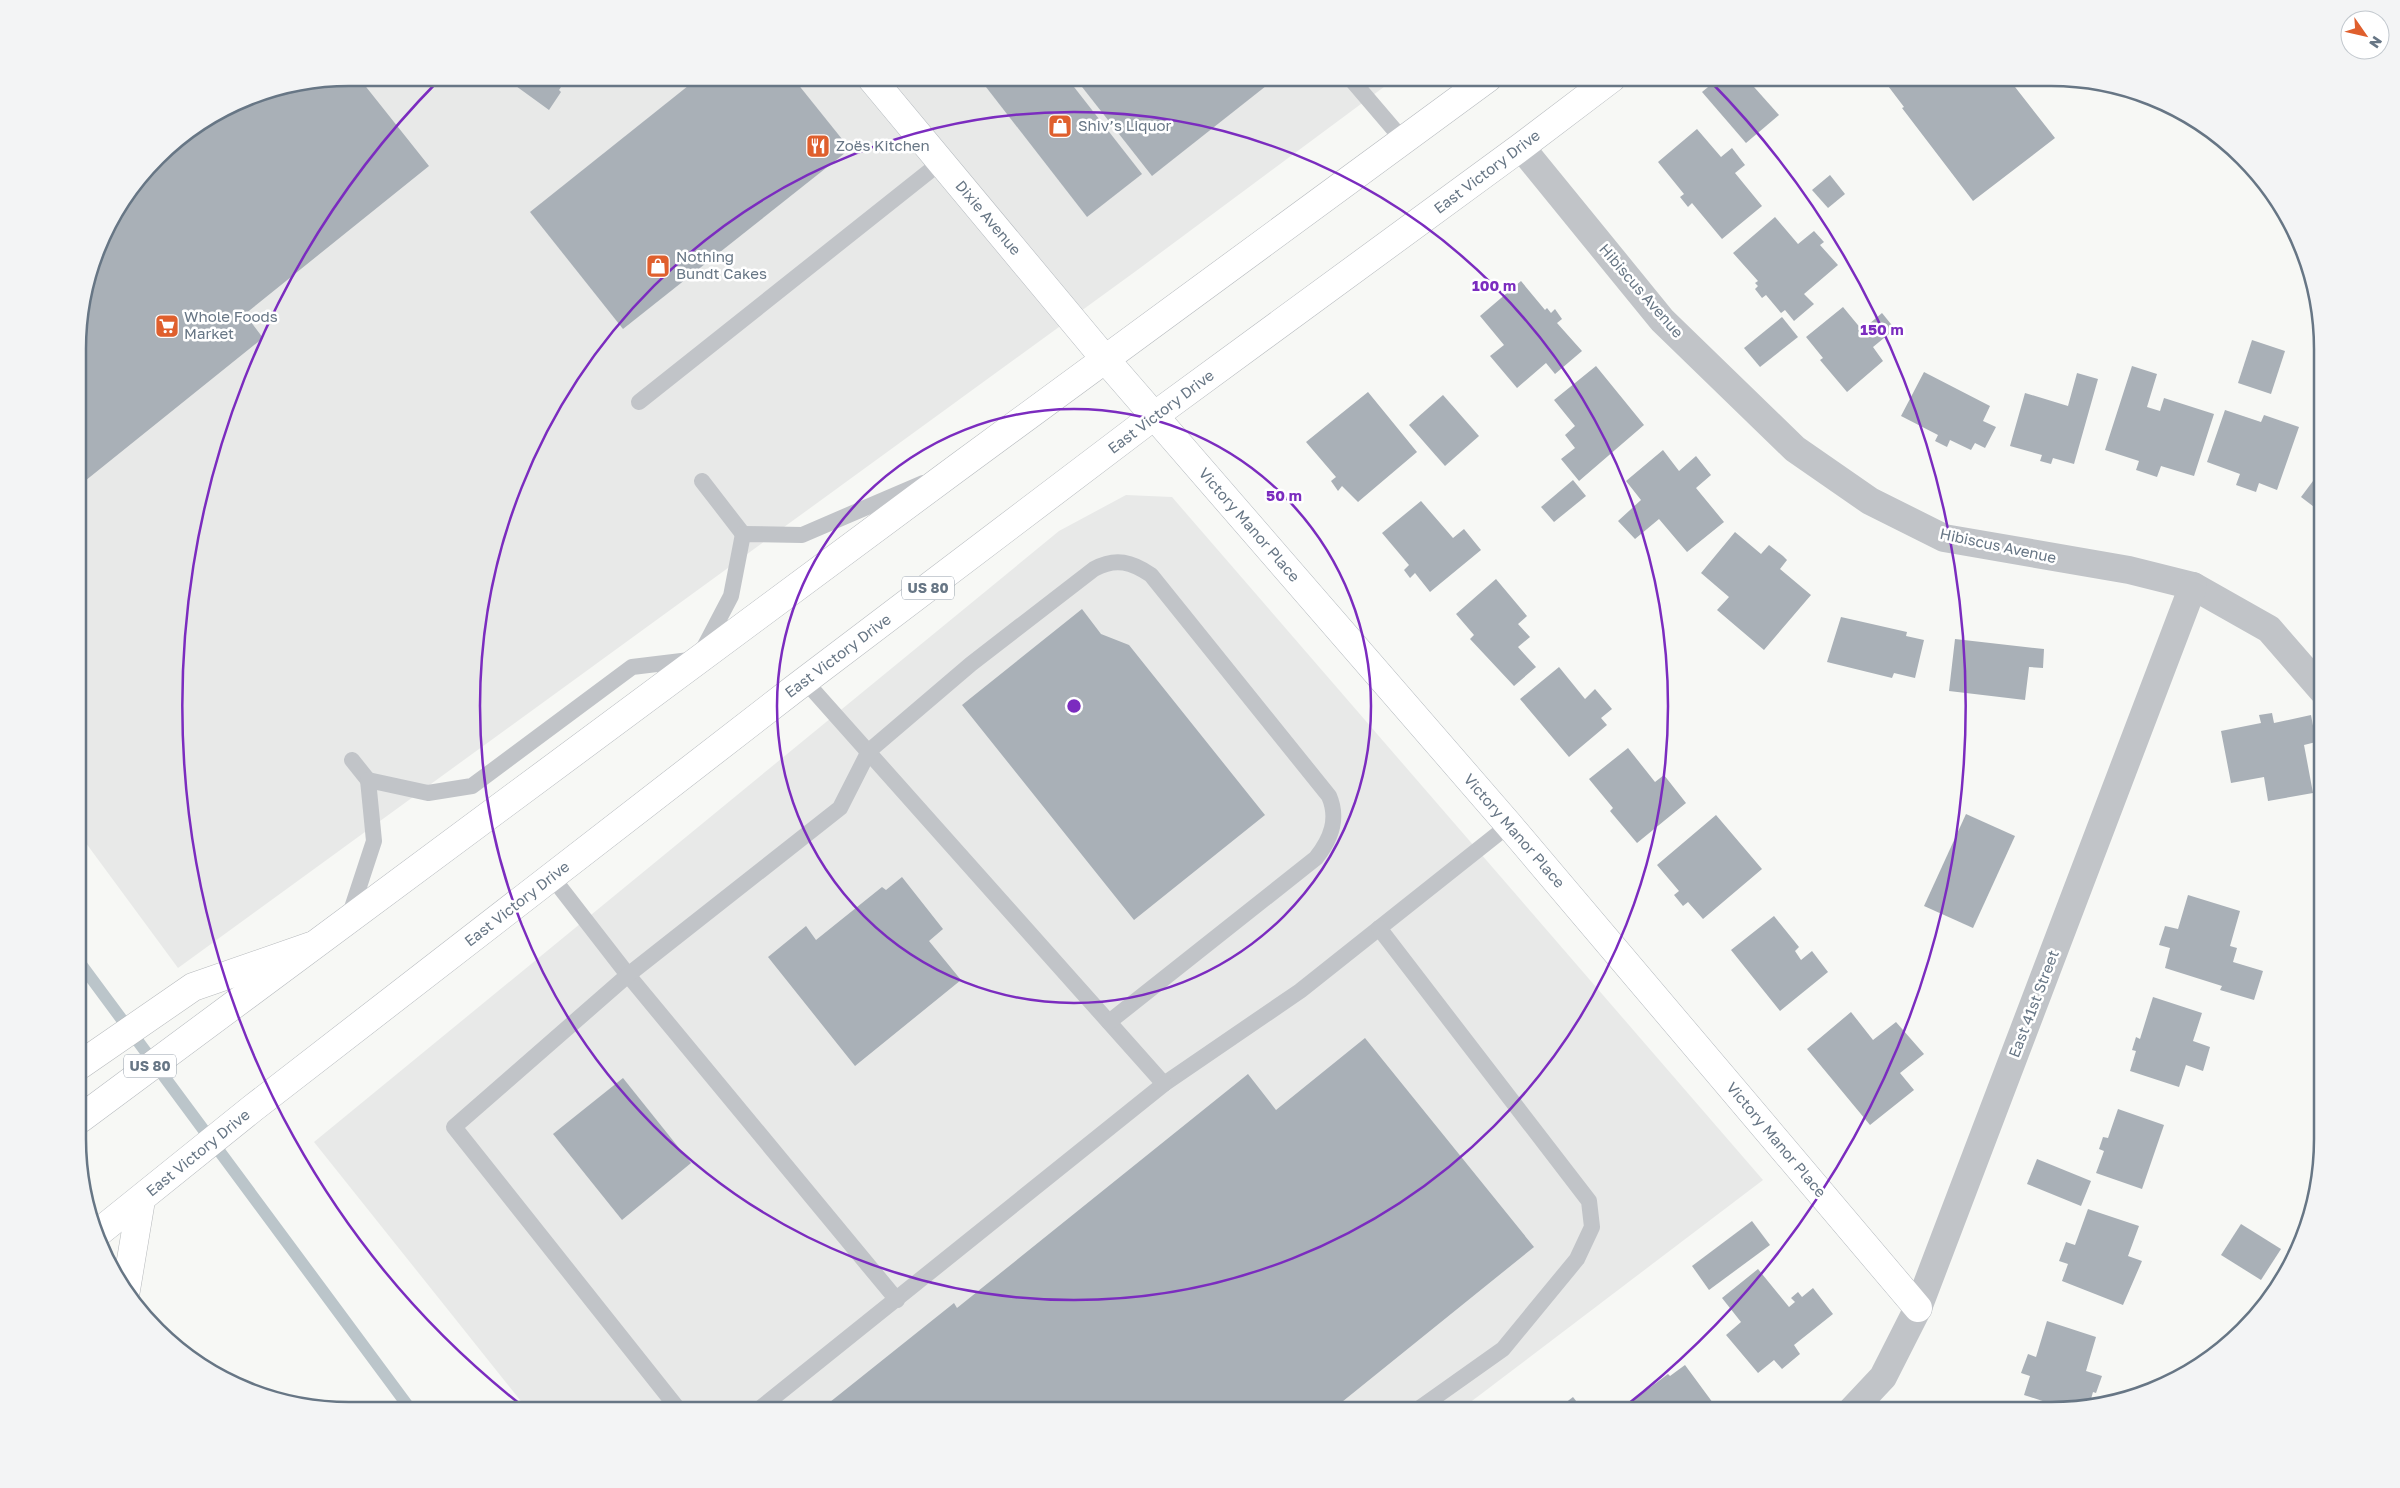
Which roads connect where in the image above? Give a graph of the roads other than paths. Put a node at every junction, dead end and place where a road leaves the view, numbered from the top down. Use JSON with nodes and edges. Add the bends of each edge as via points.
{"nodes":[{"id":1,"x":877,"y":86,"type":"edge"},
{"id":2,"x":1357,"y":86,"type":"edge"},
{"id":3,"x":1477,"y":86,"type":"edge"},
{"id":4,"x":1601,"y":86,"type":"edge"},
{"id":5,"x":1403,"y":140,"type":"junction"},
{"id":6,"x":1521,"y":147,"type":"junction"},
{"id":7,"x":941,"y":162,"type":"junction"},
{"id":8,"x":1105,"y":359,"type":"junction"},
{"id":9,"x":639,"y":402,"type":"dead end"},
{"id":10,"x":1154,"y":416,"type":"junction"},
{"id":11,"x":957,"y":468,"type":"junction"},
{"id":12,"x":702,"y":481,"type":"dead end"},
{"id":13,"x":743,"y":534,"type":"junction"},
{"id":14,"x":2192,"y":586,"type":"junction"},
{"id":15,"x":698,"y":659,"type":"junction"},
{"id":16,"x":805,"y":681,"type":"junction"},
{"id":17,"x":2314,"y":681,"type":"edge"},
{"id":18,"x":869,"y":751,"type":"junction"},
{"id":19,"x":352,"y":760,"type":"dead end"},
{"id":20,"x":368,"y":780,"type":"junction"},
{"id":21,"x":1509,"y":825,"type":"junction"},
{"id":22,"x":552,"y":877,"type":"junction"},
{"id":23,"x":348,"y":919,"type":"junction"},
{"id":24,"x":1379,"y":928,"type":"junction"},
{"id":25,"x":311,"y":946,"type":"junction"},
{"id":26,"x":628,"y":975,"type":"junction"},
{"id":27,"x":1109,"y":1022,"type":"junction"},
{"id":28,"x":86,"y":1061,"type":"edge"},
{"id":29,"x":1164,"y":1084,"type":"junction"},
{"id":30,"x":86,"y":1114,"type":"edge"},
{"id":31,"x":151,"y":1192,"type":"junction"},
{"id":32,"x":103,"y":1230,"type":"edge"},
{"id":33,"x":128,"y":1281,"type":"edge"},
{"id":34,"x":897,"y":1300,"type":"junction"},
{"id":35,"x":1918,"y":1308,"type":"junction"},
{"id":36,"x":673,"y":1402,"type":"edge"},
{"id":37,"x":768,"y":1402,"type":"edge"},
{"id":38,"x":1429,"y":1402,"type":"edge"},
{"id":39,"x":1860,"y":1402,"type":"edge"}],
"edges":[{"from":1,"to":7,"type":"main road","name":"Dixie Avenue"},
{"from":2,"to":5,"type":"lane"},
{"from":3,"to":5,"type":"main road","number":"US 80"},
{"from":4,"to":6,"type":"main road","name":"East Victory Drive","number":"US 80"},
{"from":5,"to":8,"type":"main road","number":"US 80"},
{"from":6,"to":10,"type":"main road","name":"East Victory Drive","number":"US 80"},
{"from":6,"to":14,"type":"street","name":"Hibiscus Avenue","via":[[1662,320],[1795,449],[1870,501],[1944,538],[2129,570]]},
{"from":7,"to":8,"type":"main road","name":"Dixie Avenue"},
{"from":7,"to":9,"type":"lane"},
{"from":8,"to":10,"type":"main road","name":"Victory Manor Place"},
{"from":8,"to":11,"type":"main road","number":"US 80"},
{"from":10,"to":16,"type":"main road","name":"East Victory Drive","number":"US 80"},
{"from":10,"to":21,"type":"main road","name":"Victory Manor Place"},
{"from":11,"to":13,"type":"lane","via":[[802,535]]},
{"from":11,"to":15,"type":"main road","number":"US 80"},
{"from":12,"to":13,"type":"lane"},
{"from":13,"to":15,"type":"lane","via":[[731,596]]},
{"from":14,"to":17,"type":"street","name":"Hibiscus Avenue","via":[[2269,629]]},
{"from":14,"to":35,"type":"street","name":"East 41st Street"},
{"from":15,"to":20,"type":"lane","via":[[632,667],[472,786],[428,793]]},
{"from":15,"to":23,"type":"main road","number":"US 80"},
{"from":16,"to":18,"type":"lane"},
{"from":16,"to":22,"type":"main road","name":"East Victory Drive","number":"US 80"},
{"from":18,"to":26,"type":"lane","via":[[840,808]]},
{"from":18,"to":27,"type":"lane"},
{"from":18,"to":27,"type":"lane","via":[[972,664],[1094,569],[1116,561],[1139,567],[1151,575],[1325,791],[1334,817],[1327,844],[1316,858]]},
{"from":19,"to":20,"type":"lane"},
{"from":20,"to":23,"type":"lane","via":[[374,841]]},
{"from":21,"to":24,"type":"lane"},
{"from":21,"to":35,"type":"main road","name":"Victory Manor Place"},
{"from":22,"to":26,"type":"lane"},
{"from":22,"to":31,"type":"main road","name":"East Victory Drive","number":"US 80","via":[[253,1108]]},
{"from":23,"to":25,"type":"main road","number":"US 80"},
{"from":24,"to":29,"type":"lane","via":[[1300,991]]},
{"from":24,"to":38,"type":"lane","via":[[1589,1201],[1592,1227],[1577,1259],[1503,1349]]},
{"from":25,"to":28,"type":"main road","via":[[194,987]]},
{"from":25,"to":30,"type":"main road","number":"US 80"},
{"from":26,"to":34,"type":"lane"},
{"from":26,"to":36,"type":"lane","via":[[454,1127]]},
{"from":27,"to":29,"type":"lane"},
{"from":29,"to":34,"type":"lane"},
{"from":31,"to":32,"type":"main road","name":"East Victory Drive","number":"US 80"},
{"from":31,"to":33,"type":"main road"},
{"from":34,"to":37,"type":"lane"},
{"from":35,"to":39,"type":"street","name":"East 41st Street","via":[[1883,1377]]}]}
